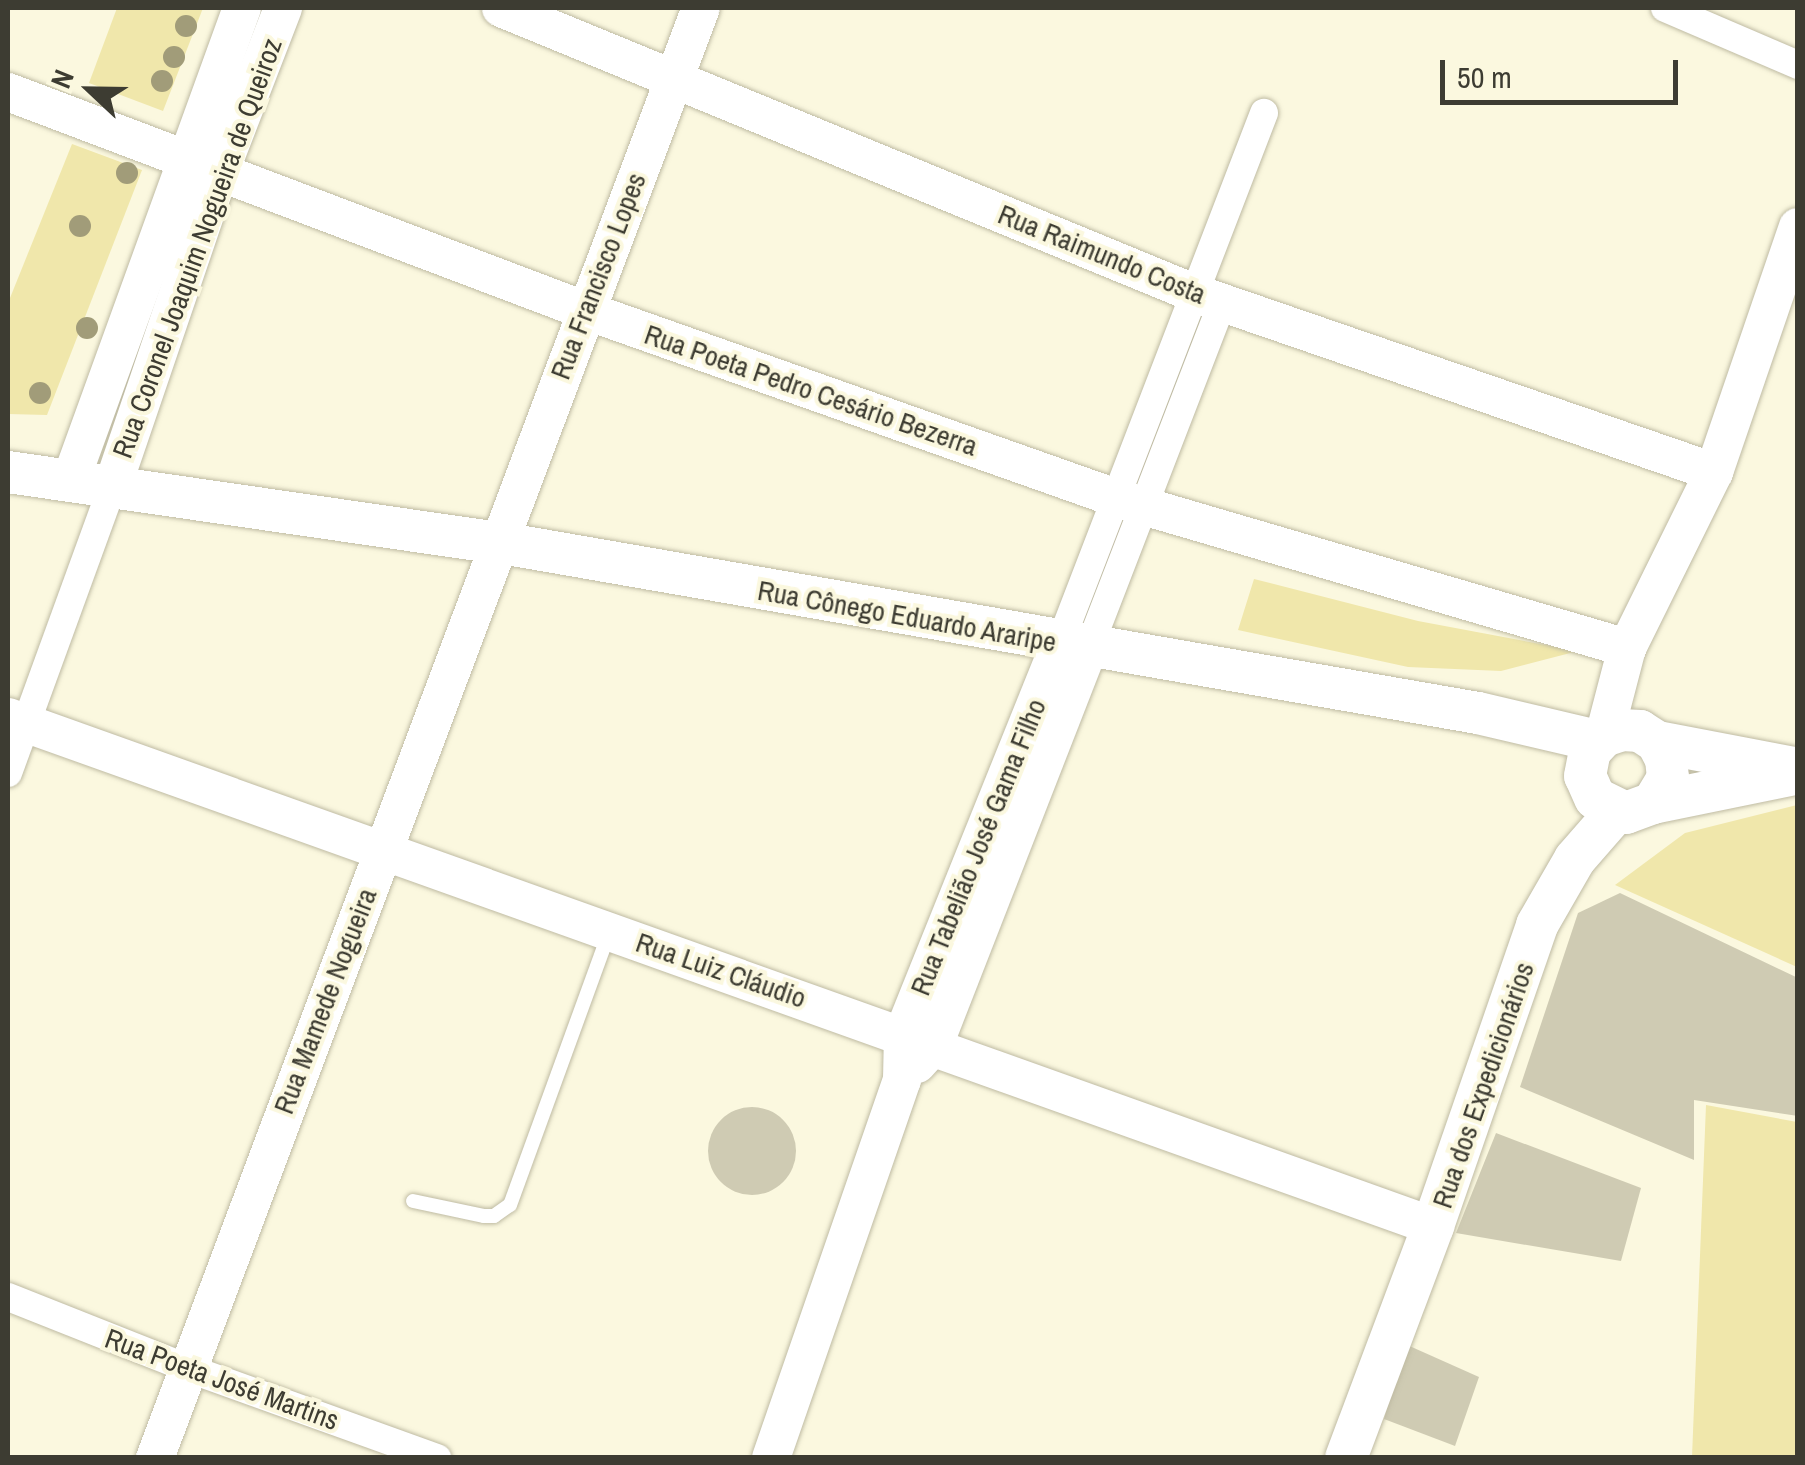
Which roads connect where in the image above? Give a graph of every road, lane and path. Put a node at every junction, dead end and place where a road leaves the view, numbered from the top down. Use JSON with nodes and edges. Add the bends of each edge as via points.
{"nodes":[{"id":1,"x":242,"y":8,"type":"edge"},
{"id":2,"x":283,"y":8,"type":"edge"},
{"id":3,"x":500,"y":8,"type":"edge"},
{"id":4,"x":702,"y":8,"type":"edge"},
{"id":5,"x":1665,"y":8,"type":"edge"},
{"id":6,"x":1798,"y":65,"type":"edge"},
{"id":7,"x":674,"y":79,"type":"junction"},
{"id":8,"x":8,"y":92,"type":"edge"},
{"id":9,"x":1264,"y":113,"type":"dead end"},
{"id":10,"x":183,"y":160,"type":"junction"},
{"id":11,"x":219,"y":174,"type":"junction"},
{"id":12,"x":1798,"y":227,"type":"edge"},
{"id":13,"x":1208,"y":298,"type":"junction"},
{"id":14,"x":584,"y":310,"type":"junction"},
{"id":15,"x":8,"y":472,"type":"edge"},
{"id":16,"x":1714,"y":472,"type":"junction"},
{"id":17,"x":70,"y":482,"type":"junction"},
{"id":18,"x":112,"y":488,"type":"junction"},
{"id":19,"x":1131,"y":502,"type":"junction"},
{"id":20,"x":497,"y":544,"type":"junction"},
{"id":21,"x":1074,"y":646,"type":"junction"},
{"id":22,"x":1626,"y":654,"type":"junction"},
{"id":23,"x":17,"y":720,"type":"edge"},
{"id":24,"x":1601,"y":738,"type":"junction"},
{"id":25,"x":1652,"y":739,"type":"junction"},
{"id":26,"x":1798,"y":771,"type":"edge"},
{"id":27,"x":8,"y":773,"type":"edge"},
{"id":28,"x":1635,"y":807,"type":"junction"},
{"id":29,"x":382,"y":850,"type":"junction"},
{"id":30,"x":610,"y":930,"type":"junction"},
{"id":31,"x":918,"y":1040,"type":"junction"},
{"id":32,"x":412,"y":1201,"type":"dead end"},
{"id":33,"x":1434,"y":1226,"type":"junction"},
{"id":34,"x":8,"y":1297,"type":"edge"},
{"id":35,"x":186,"y":1368,"type":"junction"},
{"id":36,"x":155,"y":1458,"type":"edge"},
{"id":37,"x":437,"y":1458,"type":"edge"},
{"id":38,"x":771,"y":1458,"type":"edge"},
{"id":39,"x":1346,"y":1458,"type":"edge"}],
"edges":[{"from":1,"to":10,"type":"main road","name":"Rua Coronel Joaquim Nogueira de Queiroz"},
{"from":2,"to":11,"type":"main road","name":"Rua Coronel Joaquim Nogueira de Queiroz"},
{"from":3,"to":7,"type":"main road","name":"Rua Raimundo Costa"},
{"from":4,"to":7,"type":"main road","name":"Rua Francisco Lopes"},
{"from":5,"to":6,"type":"street"},
{"from":7,"to":13,"type":"main road","name":"Rua Raimundo Costa"},
{"from":7,"to":14,"type":"main road","name":"Rua Francisco Lopes"},
{"from":8,"to":10,"type":"main road","name":"Rua Poeta Pedro Cesário Bezerra"},
{"from":9,"to":13,"type":"street","name":"Rua Tabelião José Gama Filho"},
{"from":10,"to":11,"type":"main road","name":"Rua Poeta Pedro Cesário Bezerra"},
{"from":10,"to":17,"type":"main road","name":"Rua Coronel Joaquim Nogueira de Queiroz"},
{"from":11,"to":14,"type":"main road","name":"Rua Poeta Pedro Cesário Bezerra"},
{"from":11,"to":18,"type":"main road","name":"Rua Coronel Joaquim Nogueira de Queiroz"},
{"from":12,"to":16,"type":"main road"},
{"from":13,"to":16,"type":"main road","name":"Rua Raimundo Costa"},
{"from":13,"to":19,"type":"street","name":"Rua Tabelião José Gama Filho"},
{"from":14,"to":19,"type":"main road","name":"Rua Poeta Pedro Cesário Bezerra"},
{"from":14,"to":20,"type":"main road","name":"Rua Francisco Lopes"},
{"from":15,"to":17,"type":"main road","name":"Rua Cônego Eduardo Araripe"},
{"from":16,"to":22,"type":"main road"},
{"from":17,"to":18,"type":"main road","name":"Rua Cônego Eduardo Araripe"},
{"from":18,"to":20,"type":"main road","name":"Rua Cônego Eduardo Araripe"},
{"from":18,"to":23,"type":"street"},
{"from":19,"to":21,"type":"street","name":"Rua Tabelião José Gama Filho"},
{"from":19,"to":22,"type":"main road","name":"Rua Poeta Pedro Cesário Bezerra"},
{"from":20,"to":21,"type":"main road","name":"Rua Cônego Eduardo Araripe"},
{"from":20,"to":29,"type":"main road","name":"Rua Mamede Nogueira"},
{"from":21,"to":24,"type":"main road","name":"Rua Cônego Eduardo Araripe"},
{"from":21,"to":31,"type":"main road","name":"Rua Tabelião José Gama Filho"},
{"from":22,"to":24,"type":"main road"},
{"from":22,"to":25,"type":"main road"},
{"from":23,"to":27,"type":"street"},
{"from":23,"to":29,"type":"main road","name":"Rua Luiz Cláudio"},
{"from":24,"to":25,"type":"main road","name":"Rua Cônego Eduardo Araripe","via":[[1631,730]]},
{"from":24,"to":28,"type":"main road","via":[[1585,763],[1588,788],[1604,807]]},
{"from":25,"to":26,"type":"main road","name":"Rua Cônego Eduardo Araripe"},
{"from":25,"to":28,"type":"main road","via":[[1668,768],[1665,788]]},
{"from":26,"to":28,"type":"main road","name":"Rua Cônego Eduardo Araripe"},
{"from":28,"to":33,"type":"main road","name":"Rua dos Expedicionários","via":[[1576,859],[1538,925]]},
{"from":29,"to":30,"type":"main road","name":"Rua Luiz Cláudio"},
{"from":29,"to":35,"type":"main road","name":"Rua Mamede Nogueira"},
{"from":30,"to":31,"type":"main road","name":"Rua Luiz Cláudio"},
{"from":30,"to":32,"type":"lane","via":[[510,1206],[484,1216]]},
{"from":31,"to":33,"type":"main road","name":"Rua Luiz Cláudio"},
{"from":31,"to":38,"type":"main road","name":"Rua Tabelião José Gama Filho"},
{"from":33,"to":39,"type":"main road","name":"Rua dos Expedicionários"},
{"from":34,"to":35,"type":"street","name":"Rua Poeta José Martins"},
{"from":35,"to":36,"type":"main road","name":"Rua Mamede Nogueira"},
{"from":35,"to":37,"type":"street","name":"Rua Poeta José Martins"}]}
